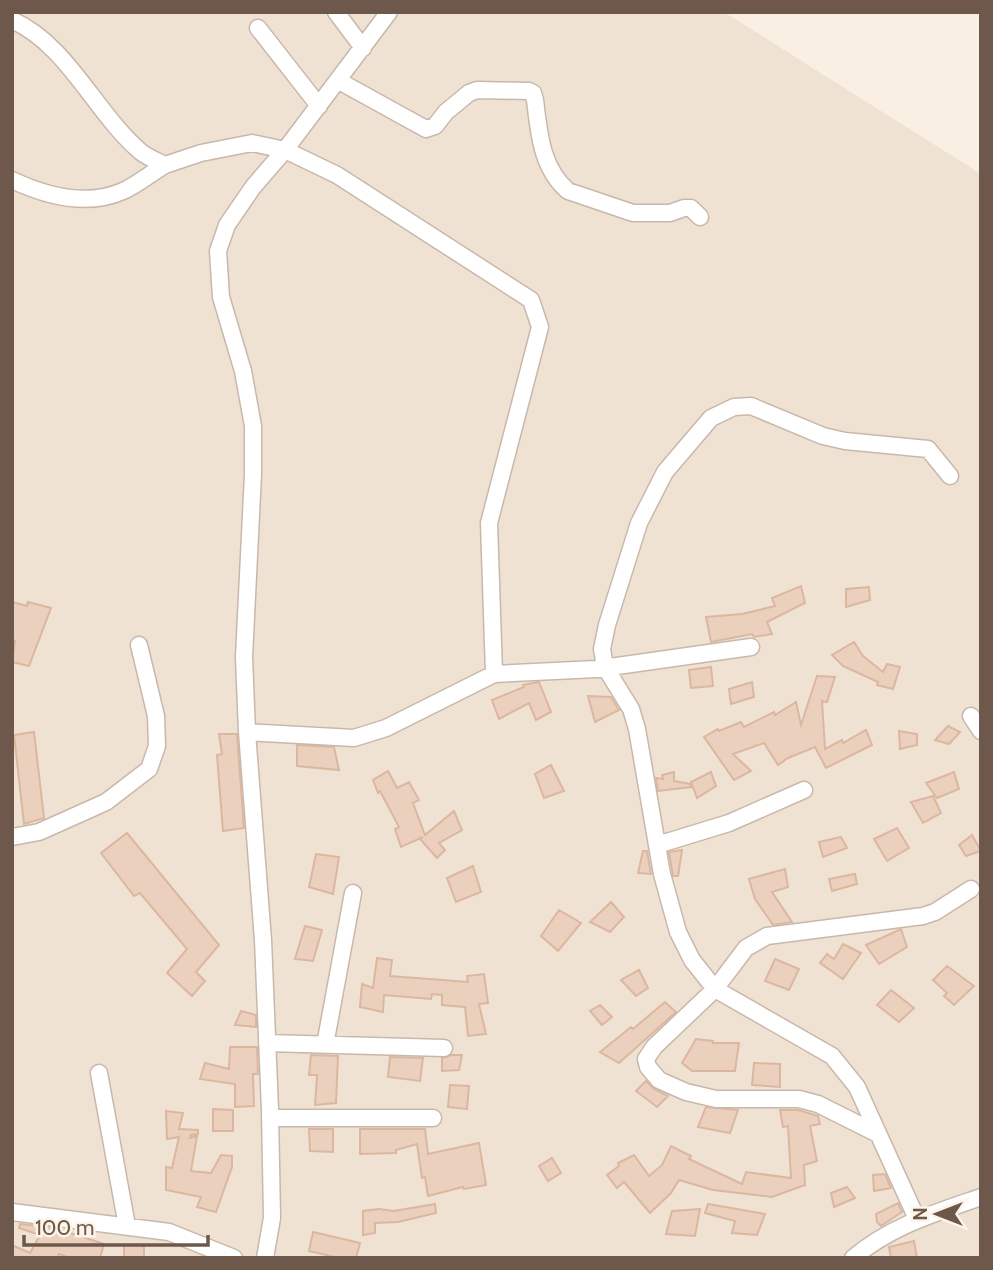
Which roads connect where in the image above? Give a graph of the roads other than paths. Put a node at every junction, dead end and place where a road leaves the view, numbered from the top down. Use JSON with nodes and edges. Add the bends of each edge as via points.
{"nodes":[{"id":1,"x":336,"y":12,"type":"edge"},
{"id":2,"x":389,"y":12,"type":"edge"},
{"id":3,"x":12,"y":20,"type":"edge"},
{"id":4,"x":258,"y":28,"type":"dead end"},
{"id":5,"x":363,"y":48,"type":"junction"},
{"id":6,"x":339,"y":81,"type":"junction"},
{"id":7,"x":319,"y":106,"type":"junction"},
{"id":8,"x":285,"y":150,"type":"junction"},
{"id":9,"x":165,"y":165,"type":"junction"},
{"id":10,"x":12,"y":180,"type":"edge"},
{"id":11,"x":700,"y":216,"type":"dead end"},
{"id":12,"x":950,"y":476,"type":"dead end"},
{"id":13,"x":139,"y":645,"type":"dead end"},
{"id":14,"x":751,"y":647,"type":"dead end"},
{"id":15,"x":605,"y":667,"type":"junction"},
{"id":16,"x":494,"y":674,"type":"junction"},
{"id":17,"x":971,"y":716,"type":"dead end"},
{"id":18,"x":981,"y":731,"type":"edge"},
{"id":19,"x":247,"y":732,"type":"junction"},
{"id":20,"x":804,"y":790,"type":"dead end"},
{"id":21,"x":12,"y":837,"type":"edge"},
{"id":22,"x":657,"y":845,"type":"junction"},
{"id":23,"x":971,"y":889,"type":"dead end"},
{"id":24,"x":353,"y":893,"type":"dead end"},
{"id":25,"x":715,"y":989,"type":"junction"},
{"id":26,"x":267,"y":1044,"type":"junction"},
{"id":27,"x":326,"y":1045,"type":"junction"},
{"id":28,"x":444,"y":1048,"type":"dead end"},
{"id":29,"x":99,"y":1073,"type":"dead end"},
{"id":30,"x":270,"y":1118,"type":"junction"},
{"id":31,"x":433,"y":1118,"type":"dead end"},
{"id":32,"x":878,"y":1134,"type":"junction"},
{"id":33,"x":981,"y":1197,"type":"edge"},
{"id":34,"x":12,"y":1212,"type":"edge"},
{"id":35,"x":917,"y":1219,"type":"junction"},
{"id":36,"x":127,"y":1227,"type":"junction"},
{"id":37,"x":234,"y":1258,"type":"edge"},
{"id":38,"x":265,"y":1258,"type":"edge"},
{"id":39,"x":853,"y":1258,"type":"edge"}],
"edges":[{"from":1,"to":5,"type":"street"},
{"from":2,"to":5,"type":"street"},
{"from":3,"to":9,"type":"street","via":[[61,55],[142,153]]},
{"from":4,"to":7,"type":"street"},
{"from":5,"to":6,"type":"street"},
{"from":6,"to":7,"type":"street"},
{"from":6,"to":11,"type":"street","via":[[426,129],[477,90],[529,91],[535,100],[544,157],[561,186],[633,214],[691,208]]},
{"from":7,"to":8,"type":"street"},
{"from":8,"to":9,"type":"street","via":[[252,142]]},
{"from":8,"to":16,"type":"street","via":[[337,175],[531,300],[540,327],[489,523]]},
{"from":8,"to":19,"type":"street","via":[[227,225],[218,251],[221,298],[243,371],[253,426],[244,657]]},
{"from":9,"to":10,"type":"street","via":[[123,191],[92,198],[43,193]]},
{"from":12,"to":15,"type":"street","via":[[924,448],[823,436],[751,406],[734,407],[711,418],[666,472],[639,523],[607,625],[602,649]]},
{"from":13,"to":21,"type":"street","via":[[156,716],[158,746],[149,769],[106,802],[39,832]]},
{"from":14,"to":15,"type":"street"},
{"from":15,"to":16,"type":"street"},
{"from":15,"to":22,"type":"street","via":[[631,709],[637,729]]},
{"from":16,"to":19,"type":"street","via":[[372,734],[354,738]]},
{"from":17,"to":18,"type":"street"},
{"from":19,"to":26,"type":"street"},
{"from":20,"to":22,"type":"street","via":[[729,823]]},
{"from":22,"to":25,"type":"street","via":[[678,932],[692,960]]},
{"from":23,"to":25,"type":"street","via":[[923,916],[754,941]]},
{"from":24,"to":27,"type":"street"},
{"from":25,"to":32,"type":"street","via":[[832,1056],[857,1087]]},
{"from":25,"to":32,"type":"street","via":[[646,1059],[659,1080],[716,1099],[799,1099]]},
{"from":26,"to":27,"type":"street"},
{"from":26,"to":30,"type":"street"},
{"from":27,"to":28,"type":"street"},
{"from":29,"to":36,"type":"street"},
{"from":30,"to":31,"type":"street"},
{"from":30,"to":38,"type":"street","via":[[272,1218]]},
{"from":32,"to":35,"type":"street"},
{"from":33,"to":35,"type":"street"},
{"from":34,"to":36,"type":"street"},
{"from":35,"to":39,"type":"street"},
{"from":36,"to":37,"type":"street","via":[[169,1232]]}]}
